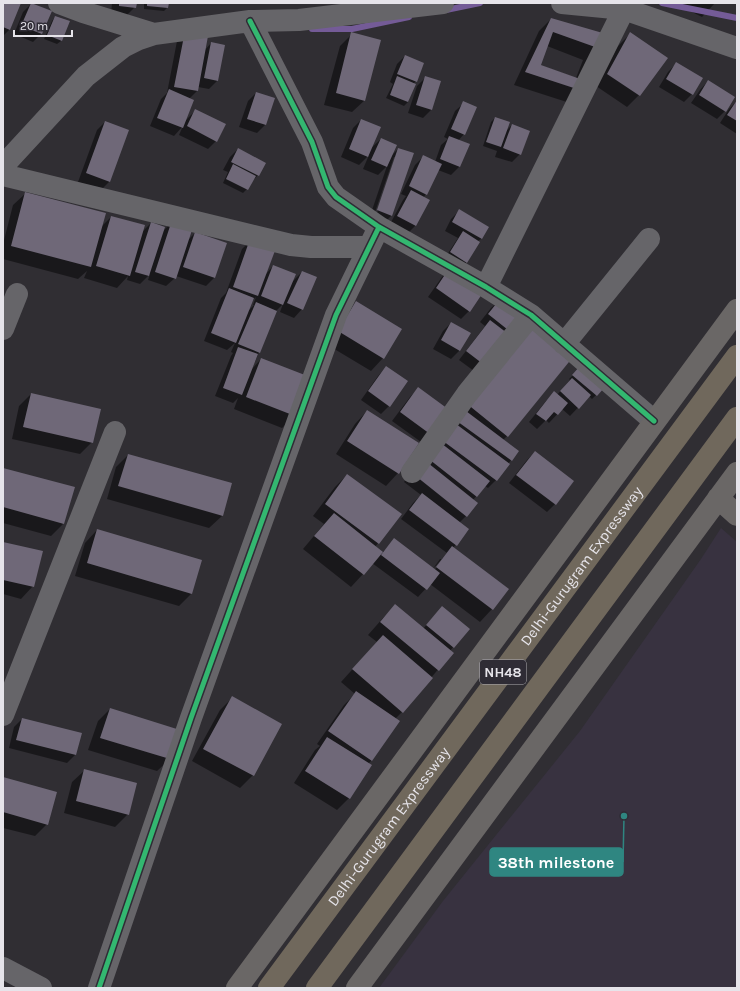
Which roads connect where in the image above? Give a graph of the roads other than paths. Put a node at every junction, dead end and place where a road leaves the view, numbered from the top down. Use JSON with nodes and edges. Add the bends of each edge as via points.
{"nodes":[{"id":1,"x":59,"y":3,"type":"edge"},
{"id":2,"x":443,"y":3,"type":"edge"},
{"id":3,"x":562,"y":3,"type":"edge"},
{"id":4,"x":626,"y":6,"type":"edge"},
{"id":5,"x":298,"y":12,"type":"edge"},
{"id":6,"x":250,"y":21,"type":"junction"},
{"id":7,"x":154,"y":34,"type":"junction"},
{"id":8,"x":737,"y":48,"type":"edge"},
{"id":9,"x":3,"y":166,"type":"edge"},
{"id":10,"x":3,"y":176,"type":"edge"},
{"id":11,"x":378,"y":227,"type":"junction"},
{"id":12,"x":649,"y":240,"type":"dead end"},
{"id":13,"x":369,"y":247,"type":"junction"},
{"id":14,"x":486,"y":287,"type":"junction"},
{"id":15,"x":17,"y":294,"type":"dead end"},
{"id":16,"x":737,"y":310,"type":"edge"},
{"id":17,"x":531,"y":316,"type":"junction"},
{"id":18,"x":3,"y":329,"type":"edge"},
{"id":19,"x":564,"y":344,"type":"junction"},
{"id":20,"x":737,"y":356,"type":"edge"},
{"id":21,"x":737,"y":418,"type":"edge"},
{"id":22,"x":654,"y":421,"type":"junction"},
{"id":23,"x":115,"y":432,"type":"dead end"},
{"id":24,"x":412,"y":472,"type":"dead end"},
{"id":25,"x":737,"y":473,"type":"edge"},
{"id":26,"x":718,"y":498,"type":"junction"},
{"id":27,"x":737,"y":515,"type":"edge"},
{"id":28,"x":3,"y":715,"type":"edge"},
{"id":29,"x":3,"y":968,"type":"edge"},
{"id":30,"x":41,"y":988,"type":"edge"},
{"id":31,"x":99,"y":988,"type":"edge"},
{"id":32,"x":237,"y":988,"type":"edge"},
{"id":33,"x":269,"y":988,"type":"edge"},
{"id":34,"x":317,"y":988,"type":"edge"},
{"id":35,"x":357,"y":988,"type":"edge"}],
"edges":[{"from":1,"to":7,"type":"street"},
{"from":2,"to":5,"type":"street"},
{"from":3,"to":4,"type":"street"},
{"from":4,"to":8,"type":"street"},
{"from":4,"to":14,"type":"street"},
{"from":5,"to":6,"type":"street"},
{"from":6,"to":7,"type":"street"},
{"from":6,"to":11,"type":"street","via":[[312,142],[328,187],[336,197]]},
{"from":7,"to":9,"type":"street","via":[[124,47],[86,76]]},
{"from":10,"to":13,"type":"street","via":[[291,245]]},
{"from":11,"to":13,"type":"street"},
{"from":11,"to":14,"type":"street"},
{"from":12,"to":19,"type":"street"},
{"from":13,"to":31,"type":"street","via":[[336,314],[193,711]]},
{"from":14,"to":17,"type":"street"},
{"from":15,"to":18,"type":"street"},
{"from":16,"to":22,"type":"main road"},
{"from":17,"to":19,"type":"street"},
{"from":17,"to":24,"type":"street","via":[[467,394]]},
{"from":19,"to":22,"type":"street"},
{"from":20,"to":33,"type":"highway","name":"Delhi-Gurugram Expressway","number":"NH48"},
{"from":21,"to":34,"type":"highway","number":"NH48"},
{"from":22,"to":32,"type":"main road"},
{"from":23,"to":28,"type":"street"},
{"from":25,"to":26,"type":"main road"},
{"from":26,"to":27,"type":"main road"},
{"from":26,"to":35,"type":"main road"},
{"from":29,"to":30,"type":"street"}]}
